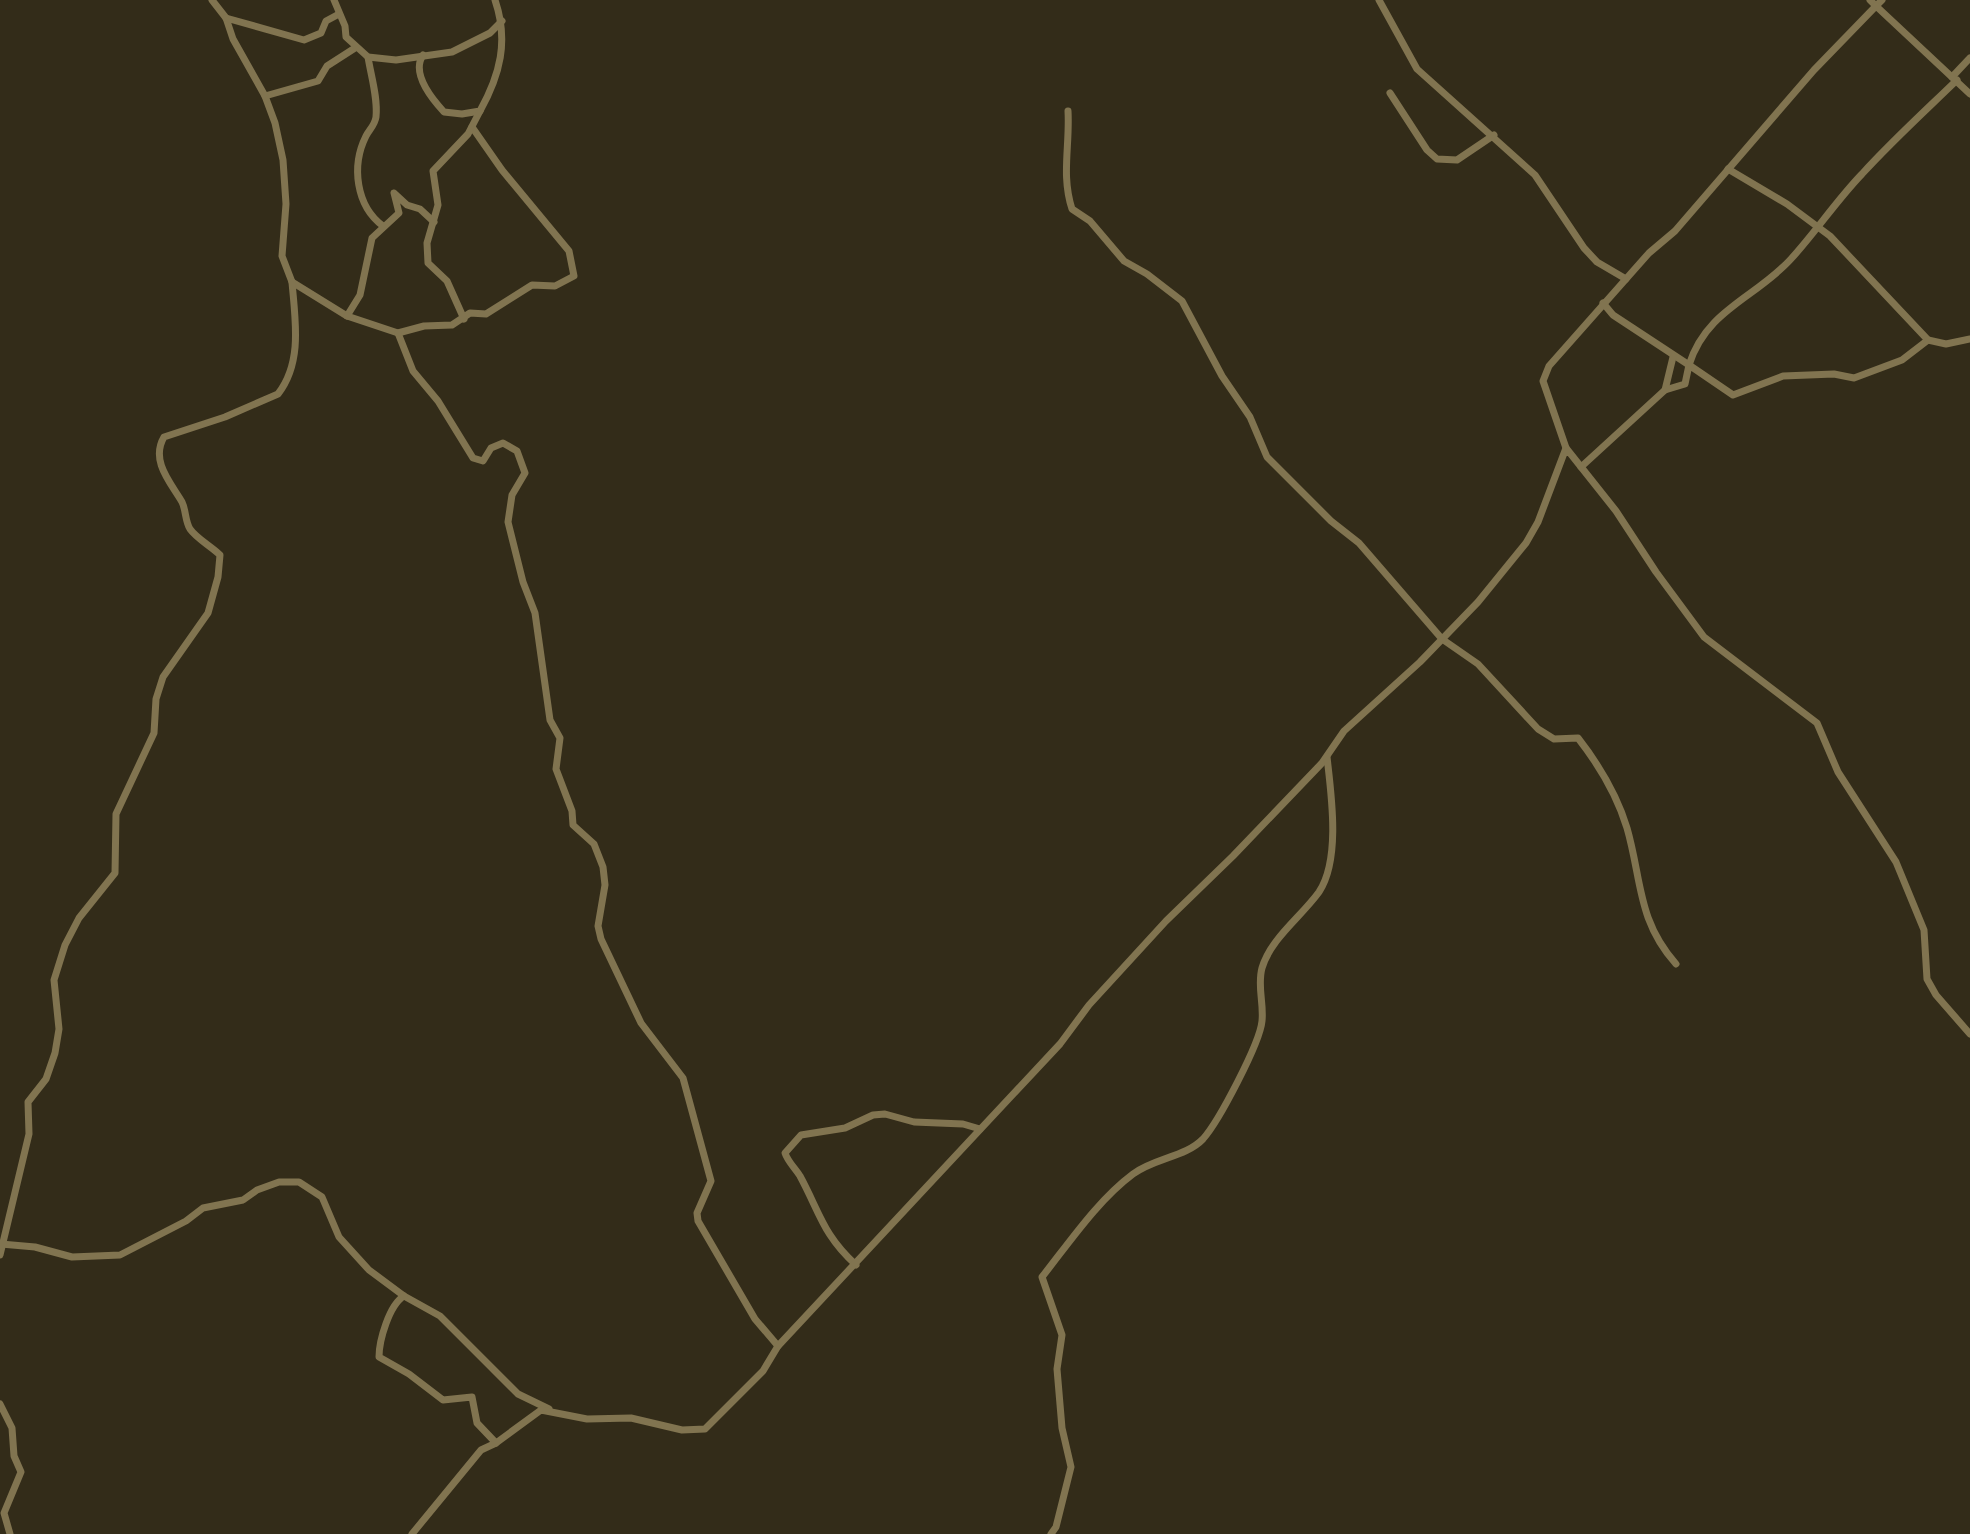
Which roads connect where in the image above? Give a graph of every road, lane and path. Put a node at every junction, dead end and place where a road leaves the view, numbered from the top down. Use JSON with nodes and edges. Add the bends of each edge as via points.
{"nodes":[{"id":1,"x":212,"y":0,"type":"edge"},
{"id":2,"x":334,"y":0,"type":"edge"},
{"id":3,"x":495,"y":0,"type":"edge"},
{"id":4,"x":1379,"y":0,"type":"edge"},
{"id":5,"x":1876,"y":2,"type":"edge"},
{"id":6,"x":339,"y":14,"type":"junction"},
{"id":7,"x":226,"y":18,"type":"junction"},
{"id":8,"x":502,"y":21,"type":"junction"},
{"id":9,"x":355,"y":48,"type":"junction"},
{"id":10,"x":423,"y":55,"type":"junction"},
{"id":11,"x":368,"y":57,"type":"junction"},
{"id":12,"x":1970,"y":58,"type":"edge"},
{"id":13,"x":1954,"y":79,"type":"junction"},
{"id":14,"x":1390,"y":93,"type":"dead end"},
{"id":15,"x":1970,"y":94,"type":"edge"},
{"id":16,"x":265,"y":96,"type":"junction"},
{"id":17,"x":480,"y":111,"type":"junction"},
{"id":18,"x":1068,"y":111,"type":"dead end"},
{"id":19,"x":472,"y":127,"type":"junction"},
{"id":20,"x":1494,"y":135,"type":"junction"},
{"id":21,"x":1728,"y":169,"type":"junction"},
{"id":22,"x":1825,"y":219,"type":"junction"},
{"id":23,"x":433,"y":222,"type":"junction"},
{"id":24,"x":383,"y":226,"type":"junction"},
{"id":25,"x":1816,"y":228,"type":"junction"},
{"id":26,"x":1830,"y":236,"type":"junction"},
{"id":27,"x":1626,"y":279,"type":"junction"},
{"id":28,"x":292,"y":282,"type":"junction"},
{"id":29,"x":1603,"y":303,"type":"junction"},
{"id":30,"x":346,"y":316,"type":"junction"},
{"id":31,"x":464,"y":319,"type":"junction"},
{"id":32,"x":398,"y":333,"type":"junction"},
{"id":33,"x":1970,"y":339,"type":"edge"},
{"id":34,"x":1928,"y":340,"type":"junction"},
{"id":35,"x":1673,"y":357,"type":"junction"},
{"id":36,"x":1689,"y":365,"type":"junction"},
{"id":37,"x":1665,"y":390,"type":"junction"},
{"id":38,"x":1566,"y":448,"type":"junction"},
{"id":39,"x":1581,"y":467,"type":"junction"},
{"id":40,"x":1442,"y":639,"type":"junction"},
{"id":41,"x":1327,"y":756,"type":"junction"},
{"id":42,"x":1676,"y":964,"type":"dead end"},
{"id":43,"x":1970,"y":1034,"type":"edge"},
{"id":44,"x":980,"y":1129,"type":"junction"},
{"id":45,"x":1,"y":1244,"type":"edge"},
{"id":46,"x":0,"y":1255,"type":"edge"},
{"id":47,"x":856,"y":1265,"type":"junction"},
{"id":48,"x":404,"y":1296,"type":"junction"},
{"id":49,"x":778,"y":1346,"type":"junction"},
{"id":50,"x":0,"y":1404,"type":"edge"},
{"id":51,"x":554,"y":1412,"type":"junction"},
{"id":52,"x":496,"y":1443,"type":"junction"},
{"id":53,"x":10,"y":1534,"type":"edge"},
{"id":54,"x":412,"y":1534,"type":"edge"},
{"id":55,"x":1051,"y":1534,"type":"edge"}],
"edges":[{"from":1,"to":7,"type":"street"},
{"from":2,"to":6,"type":"street"},
{"from":3,"to":8,"type":"street"},
{"from":4,"to":20,"type":"street","via":[[1417,69]]},
{"from":5,"to":13,"type":"street"},
{"from":5,"to":21,"type":"street"},
{"from":6,"to":7,"type":"street","via":[[326,22],[321,33],[304,40]]},
{"from":6,"to":9,"type":"street","via":[[345,36]]},
{"from":7,"to":16,"type":"street"},
{"from":8,"to":10,"type":"street","via":[[452,52]]},
{"from":8,"to":17,"type":"street","via":[[501,62]]},
{"from":9,"to":11,"type":"street"},
{"from":9,"to":16,"type":"street","via":[[327,66],[318,81]]},
{"from":10,"to":11,"type":"street","via":[[382,61]]},
{"from":10,"to":17,"type":"street","via":[[419,71],[444,111]]},
{"from":11,"to":24,"type":"street","via":[[376,118],[365,139],[357,187],[372,218]]},
{"from":12,"to":13,"type":"street"},
{"from":13,"to":15,"type":"street"},
{"from":13,"to":22,"type":"street","via":[[1861,174]]},
{"from":14,"to":20,"type":"street","via":[[1437,159],[1457,160]]},
{"from":16,"to":28,"type":"street","via":[[284,160],[281,253]]},
{"from":17,"to":19,"type":"street"},
{"from":18,"to":40,"type":"street","via":[[1069,153],[1064,177],[1072,209],[1090,220],[1124,261],[1182,301],[1222,376],[1250,416],[1267,457],[1331,522],[1359,543]]},
{"from":19,"to":23,"type":"street","via":[[433,171],[438,205]]},
{"from":19,"to":31,"type":"street","via":[[569,251],[574,276],[555,286],[532,285],[486,314],[470,313]]},
{"from":20,"to":27,"type":"street","via":[[1535,175],[1584,248],[1597,262]]},
{"from":21,"to":25,"type":"street"},
{"from":21,"to":27,"type":"street"},
{"from":22,"to":25,"type":"street"},
{"from":22,"to":26,"type":"street"},
{"from":23,"to":24,"type":"street","via":[[395,193],[399,213]]},
{"from":23,"to":31,"type":"street","via":[[426,243],[428,263],[447,281]]},
{"from":24,"to":30,"type":"street","via":[[372,238],[359,295]]},
{"from":25,"to":26,"type":"street"},
{"from":25,"to":36,"type":"street","via":[[1772,278],[1742,297],[1706,330]]},
{"from":26,"to":34,"type":"street"},
{"from":27,"to":29,"type":"street"},
{"from":28,"to":30,"type":"street"},
{"from":28,"to":45,"type":"street","via":[[298,335],[278,394],[161,440],[166,481],[183,504],[191,530],[220,555],[218,577],[206,617],[163,677],[153,733],[116,814],[116,873],[79,918],[61,958],[54,980],[58,1040],[46,1079],[28,1102],[25,1159]]},
{"from":29,"to":35,"type":"street"},
{"from":29,"to":38,"type":"street","via":[[1549,366],[1542,381]]},
{"from":30,"to":32,"type":"street"},
{"from":31,"to":32,"type":"street"},
{"from":32,"to":49,"type":"street","via":[[413,371],[438,401],[473,458],[486,460],[491,448],[503,443],[522,461],[525,473],[509,504],[510,535],[535,613],[550,720],[561,738],[557,777],[573,825],[594,844],[603,867],[601,939],[641,1023],[688,1090],[711,1181],[698,1221],[755,1319]]},
{"from":33,"to":34,"type":"street","via":[[1946,344]]},
{"from":34,"to":36,"type":"street","via":[[1902,360],[1854,377],[1783,376],[1733,395]]},
{"from":35,"to":36,"type":"street"},
{"from":35,"to":37,"type":"street"},
{"from":36,"to":37,"type":"street","via":[[1685,384]]},
{"from":37,"to":39,"type":"street"},
{"from":38,"to":39,"type":"street"},
{"from":38,"to":40,"type":"street","via":[[1548,499],[1525,543]]},
{"from":39,"to":43,"type":"street","via":[[1704,637],[1817,723],[1838,772],[1896,862],[1924,930],[1927,979]]},
{"from":40,"to":41,"type":"street","via":[[1344,731]]},
{"from":40,"to":42,"type":"street","via":[[1478,664],[1538,729],[1554,739],[1578,738],[1593,757],[1627,828],[1648,923]]},
{"from":41,"to":44,"type":"street","via":[[1166,921]]},
{"from":41,"to":55,"type":"street","via":[[1334,819],[1320,890],[1277,941],[1262,967],[1259,1035],[1211,1127],[1192,1149],[1133,1173],[1042,1277],[1062,1335],[1057,1369],[1071,1467]]},
{"from":44,"to":47,"type":"street"},
{"from":44,"to":47,"type":"street","via":[[885,1114],[845,1128],[812,1131],[794,1142],[785,1153],[787,1158],[825,1231]]},
{"from":45,"to":46,"type":"street"},
{"from":45,"to":48,"type":"street","via":[[79,1258],[128,1253],[202,1208],[243,1200],[279,1182],[299,1182],[322,1197],[340,1237],[369,1270]]},
{"from":47,"to":49,"type":"street"},
{"from":48,"to":51,"type":"street","via":[[440,1316],[518,1394]]},
{"from":48,"to":52,"type":"street","via":[[388,1321],[379,1357],[443,1400],[472,1397],[477,1423]]},
{"from":49,"to":51,"type":"street","via":[[762,1371],[705,1429],[693,1432],[631,1418],[587,1419]]},
{"from":50,"to":53,"type":"street","via":[[12,1428],[14,1456],[21,1472],[4,1513]]},
{"from":51,"to":52,"type":"street","via":[[541,1410]]},
{"from":52,"to":54,"type":"street","via":[[481,1450]]}]}
